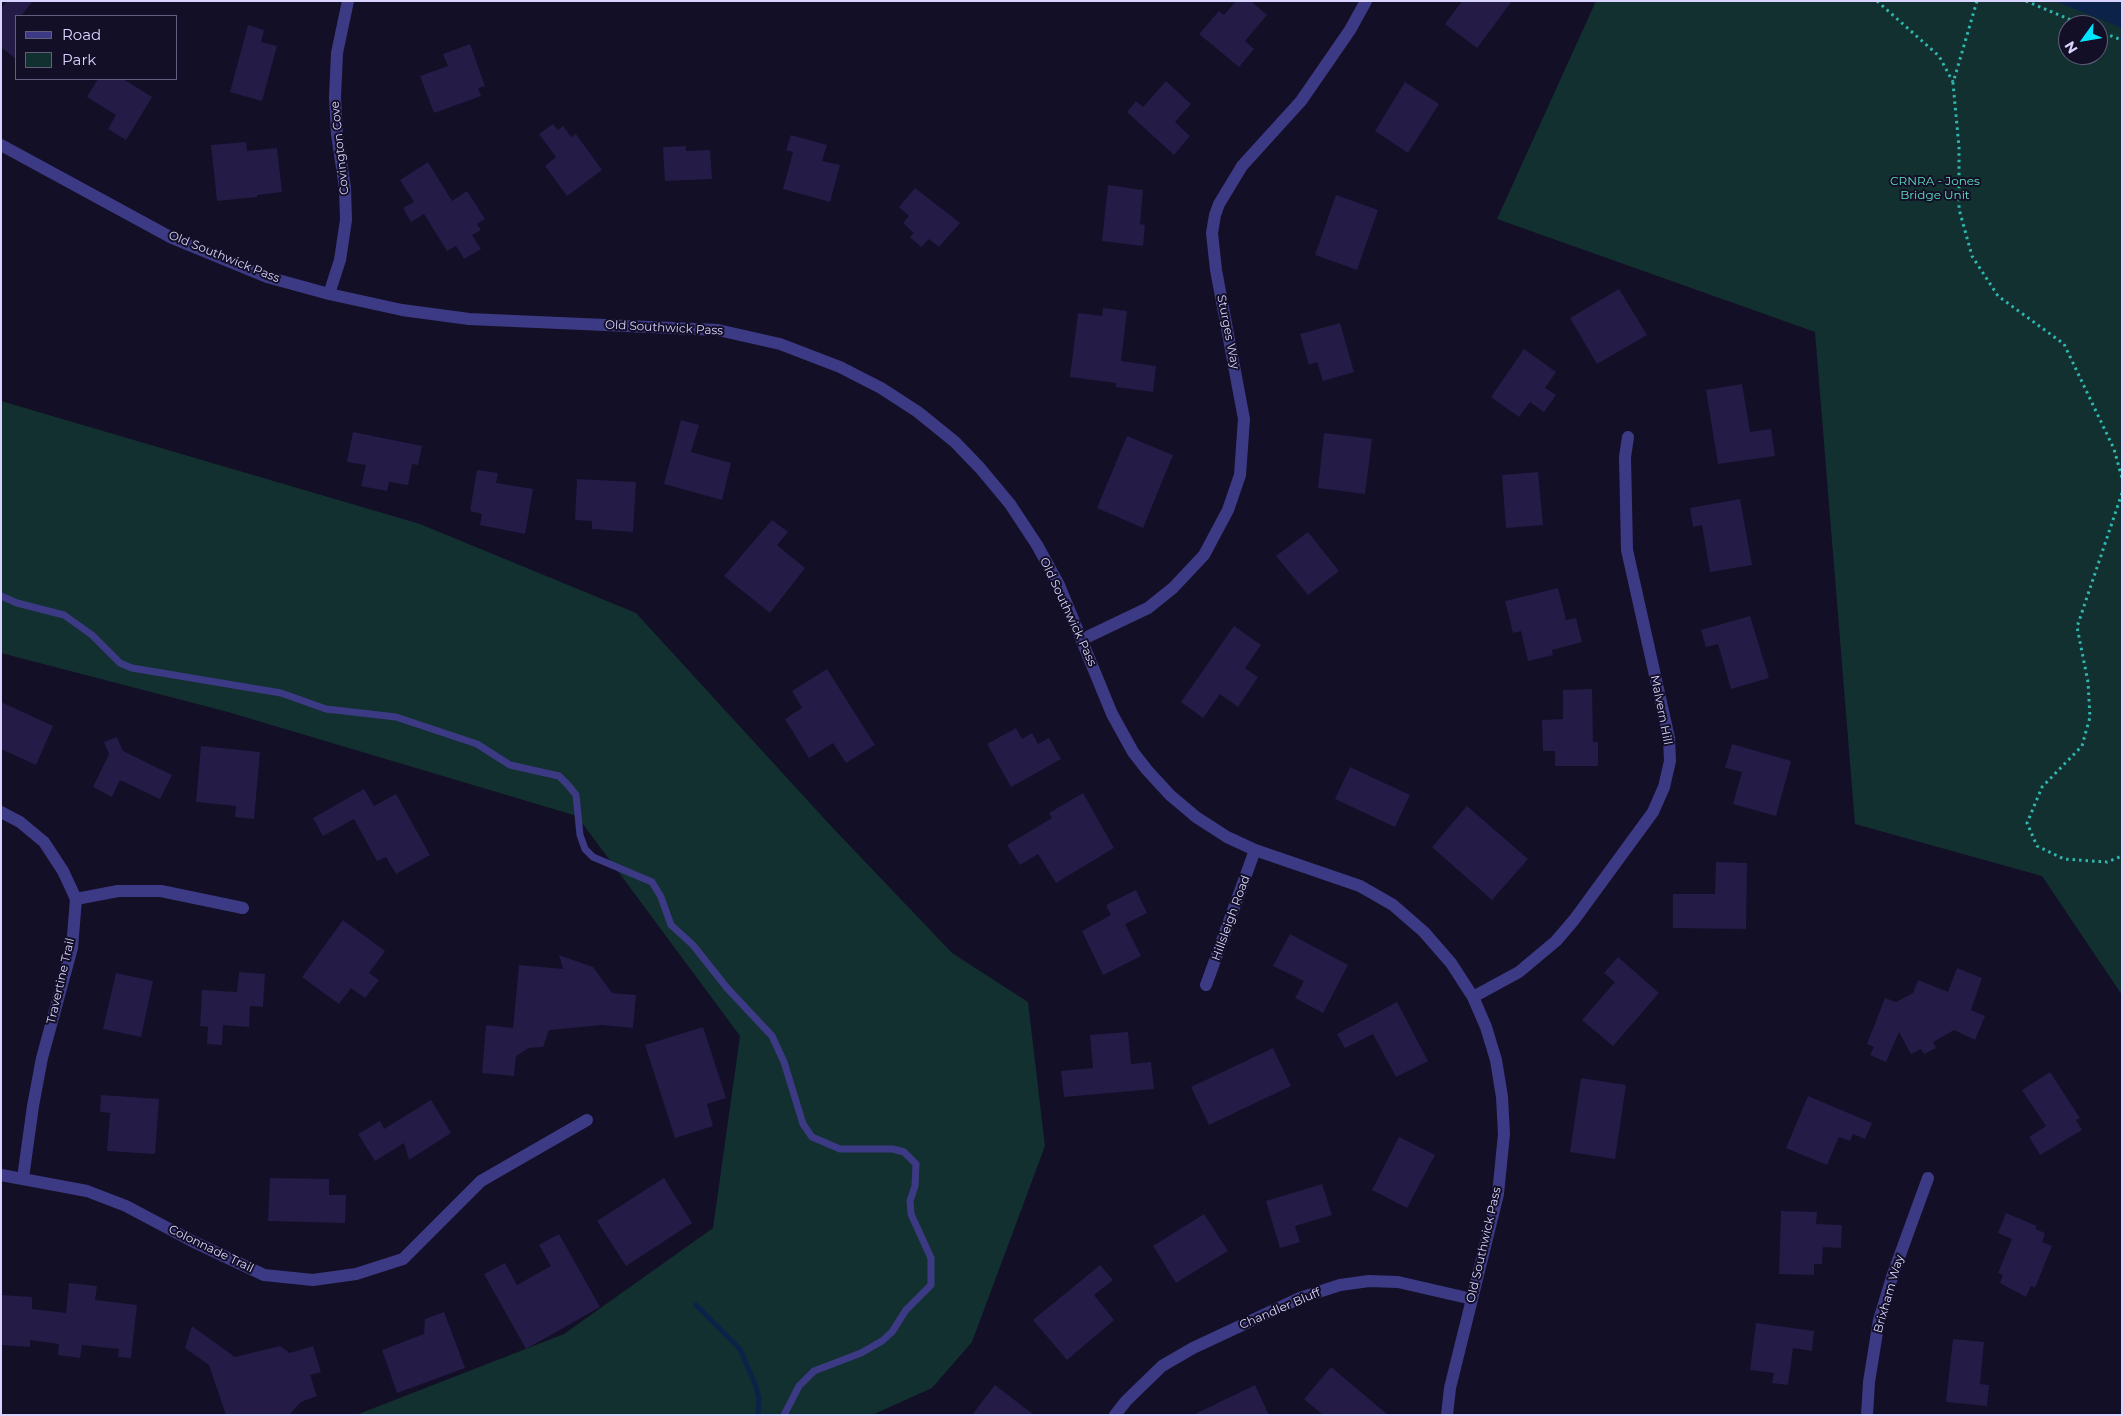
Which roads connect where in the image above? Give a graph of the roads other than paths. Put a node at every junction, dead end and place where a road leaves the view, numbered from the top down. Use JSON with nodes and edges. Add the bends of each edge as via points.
{"nodes":[{"id":1,"x":348,"y":1,"type":"edge"},
{"id":2,"x":1366,"y":1,"type":"edge"},
{"id":3,"x":1,"y":145,"type":"edge"},
{"id":4,"x":329,"y":294,"type":"junction"},
{"id":5,"x":1628,"y":437,"type":"dead end"},
{"id":6,"x":1,"y":596,"type":"edge"},
{"id":7,"x":1083,"y":640,"type":"junction"},
{"id":8,"x":1,"y":812,"type":"edge"},
{"id":9,"x":1255,"y":850,"type":"junction"},
{"id":10,"x":76,"y":899,"type":"junction"},
{"id":11,"x":243,"y":908,"type":"dead end"},
{"id":12,"x":1206,"y":985,"type":"dead end"},
{"id":13,"x":1473,"y":997,"type":"junction"},
{"id":14,"x":588,"y":1120,"type":"dead end"},
{"id":15,"x":1,"y":1175,"type":"edge"},
{"id":16,"x":23,"y":1178,"type":"junction"},
{"id":17,"x":1928,"y":1178,"type":"dead end"},
{"id":18,"x":1472,"y":1299,"type":"junction"},
{"id":19,"x":784,"y":1415,"type":"edge"},
{"id":20,"x":1115,"y":1415,"type":"edge"},
{"id":21,"x":1447,"y":1415,"type":"edge"},
{"id":22,"x":1867,"y":1415,"type":"edge"}],
"edges":[{"from":1,"to":4,"type":"street","name":"Covington Cove","via":[[338,53],[335,97],[346,220],[340,260]]},
{"from":2,"to":7,"type":"street","name":"Sturges Way","via":[[1301,102],[1242,166],[1215,215],[1212,234],[1216,270],[1244,419],[1240,476],[1228,510],[1204,555],[1173,588],[1148,608]]},
{"from":3,"to":4,"type":"street","name":"Old Southwick Pass","via":[[172,238],[267,277]]},
{"from":4,"to":7,"type":"street","name":"Old Southwick Pass","via":[[402,310],[469,319],[718,330],[780,344],[840,367],[918,412],[955,442],[980,468],[1010,504],[1037,545]]},
{"from":5,"to":13,"type":"street","name":"Malvern Hill","via":[[1625,457],[1627,550],[1669,738],[1670,761],[1664,788],[1652,812],[1556,941],[1519,972]]},
{"from":6,"to":19,"type":"lane","via":[[64,615],[92,635],[120,663],[132,668],[272,692],[326,709],[396,717],[477,744],[510,765],[559,776],[568,785],[576,795],[580,835],[585,849],[593,857],[652,882],[671,925],[772,1036],[784,1062],[803,1124],[812,1137],[840,1149],[893,1149],[904,1152],[916,1164],[911,1214],[931,1258],[931,1285],[882,1341],[861,1353],[814,1371],[799,1386]]},
{"from":7,"to":9,"type":"street","name":"Old Southwick Pass","via":[[1112,714],[1146,770],[1196,817]]},
{"from":8,"to":10,"type":"street","name":"Travertine Trail","via":[[20,822],[44,842],[63,870]]},
{"from":9,"to":12,"type":"street","name":"Hillsleigh Road"},
{"from":9,"to":13,"type":"street","name":"Old Southwick Pass","via":[[1360,886],[1393,905],[1424,932],[1451,963]]},
{"from":10,"to":11,"type":"street","via":[[118,891],[161,891]]},
{"from":10,"to":16,"type":"street","name":"Travertine Trail","via":[[72,948],[40,1065]]},
{"from":13,"to":18,"type":"street","name":"Old Southwick Pass","via":[[1496,1060],[1504,1134],[1498,1194]]},
{"from":14,"to":16,"type":"street","name":"Colonnade Trail","via":[[481,1180],[403,1259],[356,1274],[313,1280],[264,1275],[126,1206],[87,1191]]},
{"from":15,"to":16,"type":"street","name":"Colonnade Trail"},
{"from":17,"to":22,"type":"street","name":"Brixham Way","via":[[1879,1320],[1868,1382]]},
{"from":18,"to":20,"type":"street","name":"Chandler Bluff","via":[[1398,1282],[1340,1285],[1300,1298],[1193,1348],[1162,1366]]},
{"from":18,"to":21,"type":"street","name":"Old Southwick Pass","via":[[1450,1388]]}]}
